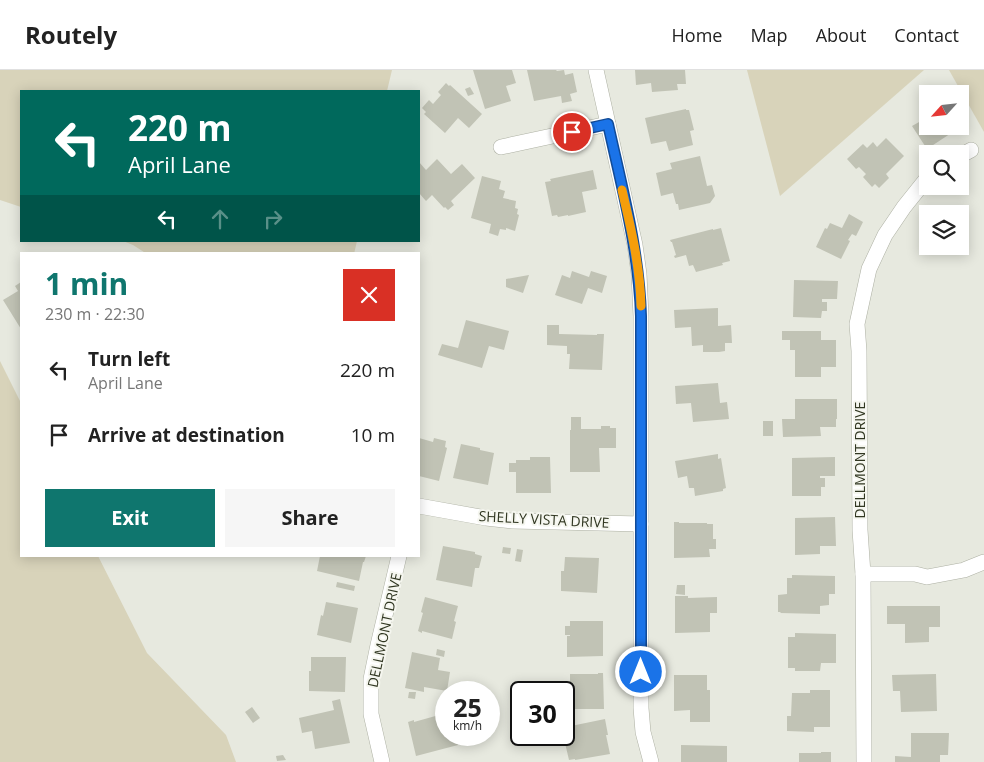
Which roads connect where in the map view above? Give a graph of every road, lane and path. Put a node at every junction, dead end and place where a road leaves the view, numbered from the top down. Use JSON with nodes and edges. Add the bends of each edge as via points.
{"nodes":[{"id":1,"x":596,"y":70,"type":"edge"},
{"id":2,"x":608,"y":124,"type":"junction"},
{"id":3,"x":501,"y":147,"type":"dead end"},
{"id":4,"x":919,"y":188,"type":"edge"},
{"id":5,"x":420,"y":506,"type":"edge"},
{"id":6,"x":641,"y":524,"type":"junction"},
{"id":7,"x":400,"y":557,"type":"edge"},
{"id":8,"x":984,"y":562,"type":"edge"},
{"id":9,"x":863,"y":574,"type":"junction"},
{"id":10,"x":382,"y":762,"type":"edge"},
{"id":11,"x":651,"y":762,"type":"edge"},
{"id":12,"x":864,"y":762,"type":"edge"}],
"edges":[{"from":1,"to":2,"type":"street"},
{"from":2,"to":3,"type":"street"},
{"from":2,"to":6,"type":"street","via":[[639,274]]},
{"from":4,"to":9,"type":"street","name":"DELLMONT DRIVE","via":[[884,235],[869,269],[857,324]]},
{"from":5,"to":6,"type":"street","name":"SHELLY VISTA DRIVE","via":[[513,521]]},
{"from":6,"to":11,"type":"street","via":[[643,732]]},
{"from":7,"to":10,"type":"street","name":"DELLMONT DRIVE","via":[[372,679],[371,714]]},
{"from":8,"to":9,"type":"street","via":[[964,570],[927,577]]},
{"from":9,"to":12,"type":"street","name":"DELLMONT DRIVE"}]}
